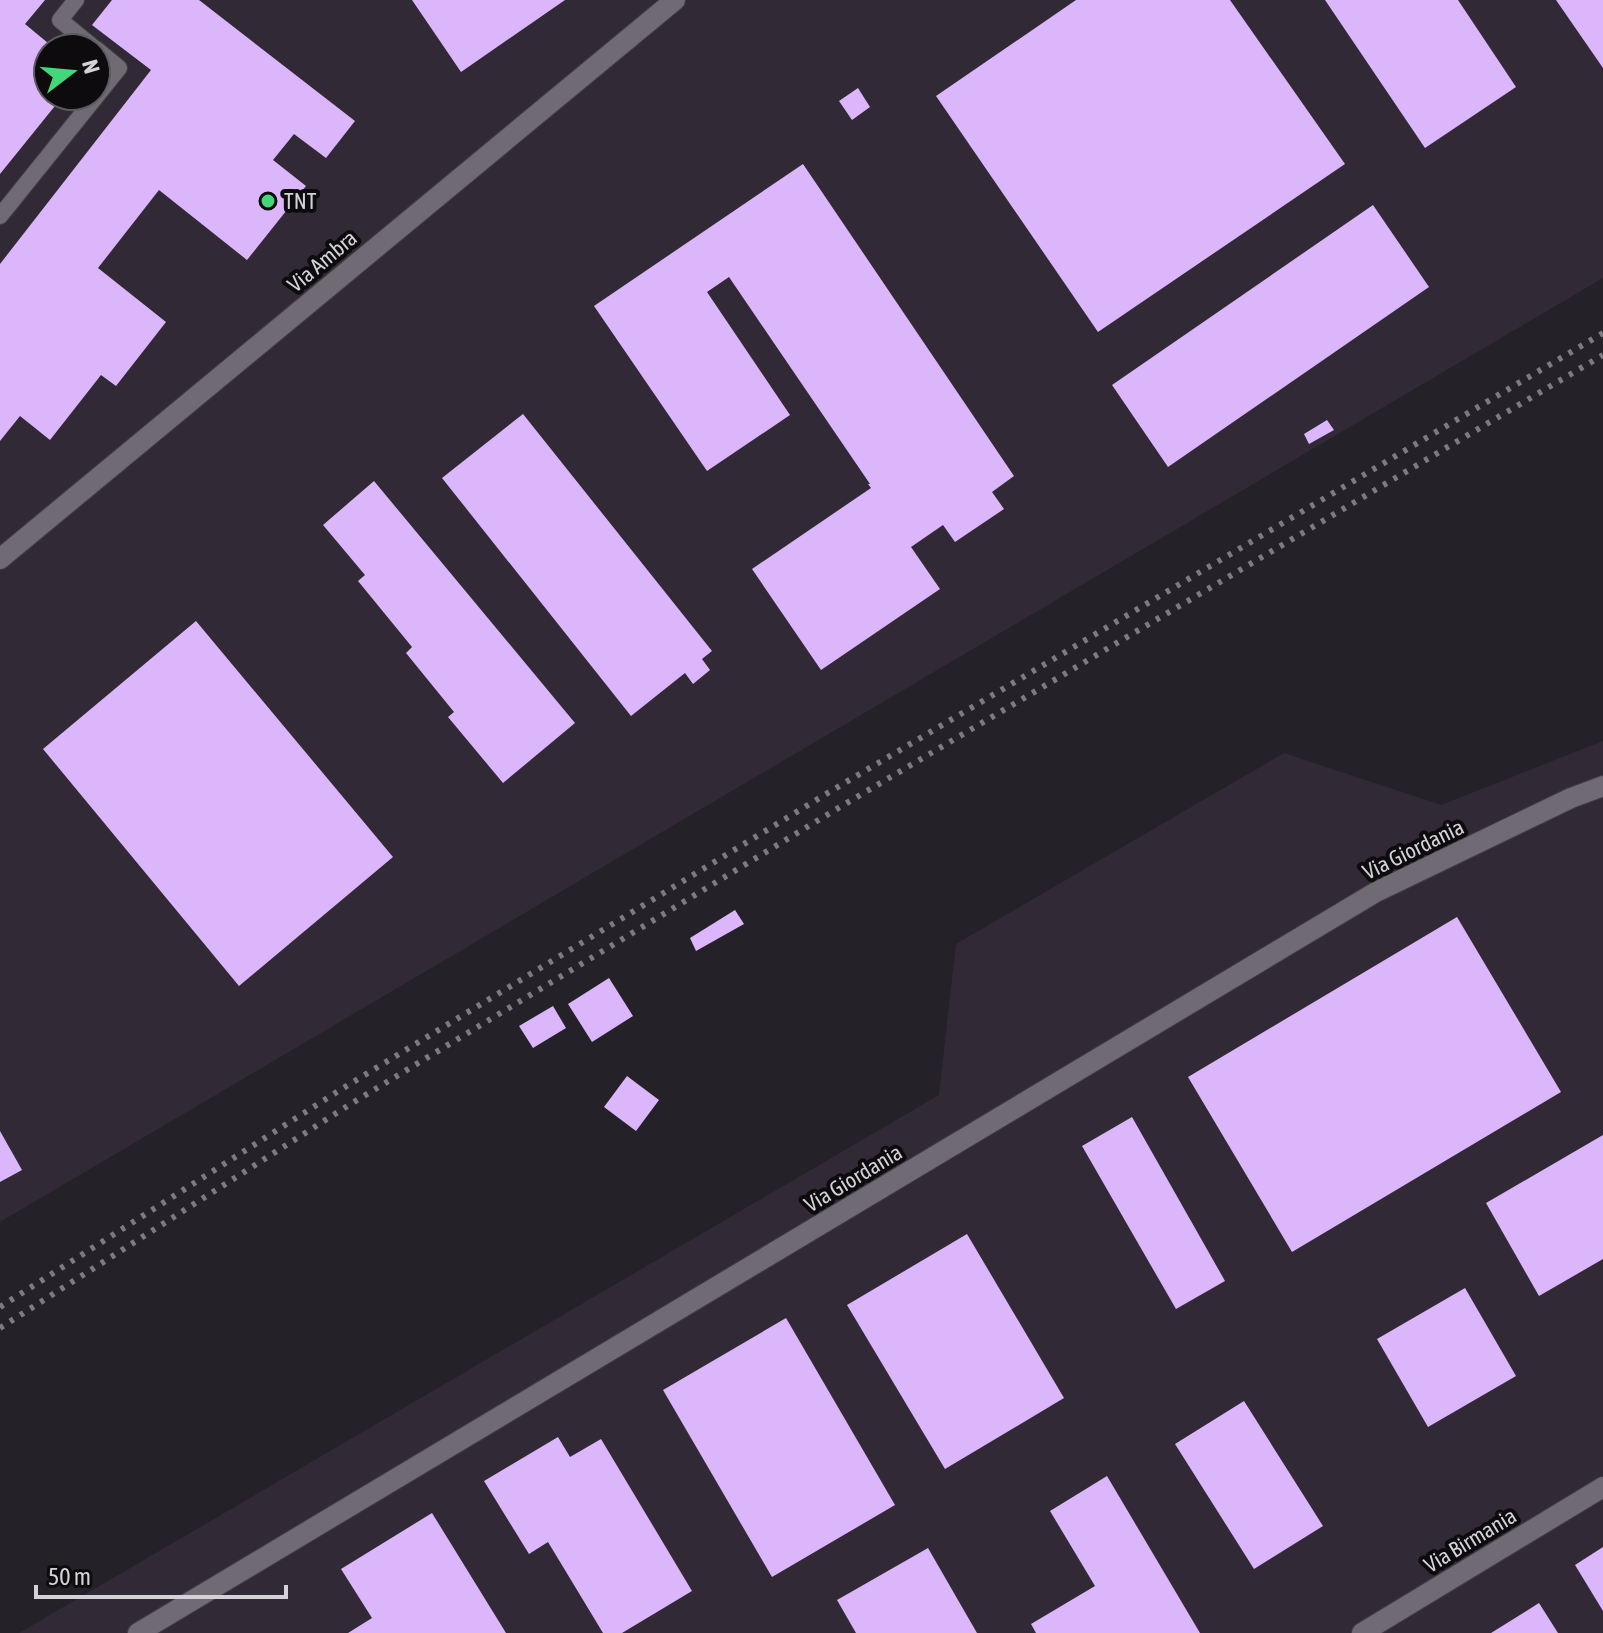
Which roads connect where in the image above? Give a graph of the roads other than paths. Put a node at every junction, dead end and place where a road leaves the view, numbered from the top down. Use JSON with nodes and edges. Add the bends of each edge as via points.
{"nodes":[{"id":1,"x":76,"y":0,"type":"edge"},
{"id":2,"x":675,"y":0,"type":"edge"},
{"id":3,"x":74,"y":32,"type":"edge"},
{"id":4,"x":112,"y":62,"type":"edge"},
{"id":5,"x":112,"y":77,"type":"edge"},
{"id":6,"x":84,"y":112,"type":"edge"},
{"id":7,"x":0,"y":216,"type":"edge"},
{"id":8,"x":0,"y":559,"type":"edge"},
{"id":9,"x":1603,"y":786,"type":"edge"},
{"id":10,"x":1603,"y":1487,"type":"edge"},
{"id":11,"x":138,"y":1633,"type":"edge"},
{"id":12,"x":1362,"y":1633,"type":"edge"}],
"edges":[{"from":1,"to":3,"type":"lane","via":[[60,20]]},
{"from":2,"to":8,"type":"street","name":"Via Ambra"},
{"from":4,"to":5,"type":"lane","via":[[119,68]]},
{"from":6,"to":7,"type":"lane"},
{"from":9,"to":11,"type":"street","name":"Via Giordania","via":[[1376,892]]},
{"from":10,"to":12,"type":"street","name":"Via Birmania"}]}
